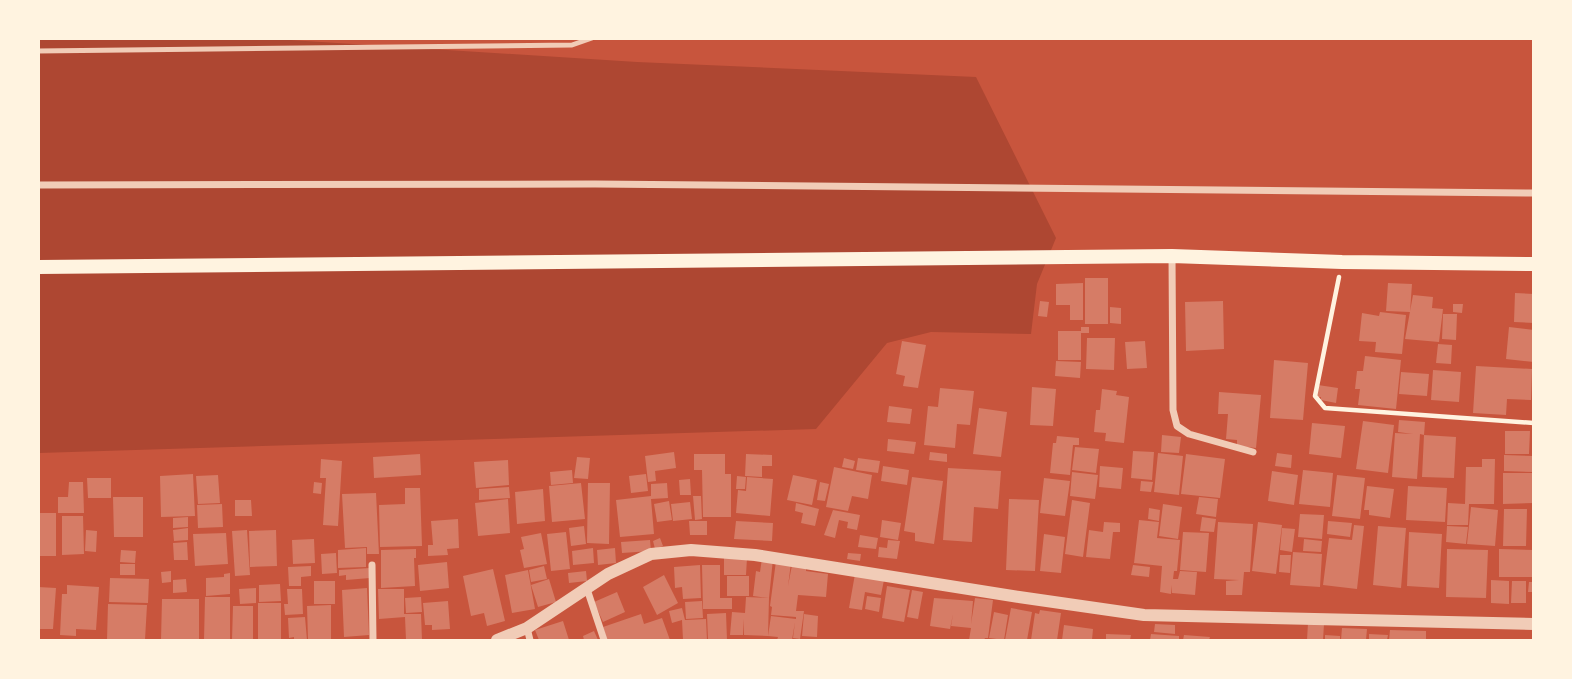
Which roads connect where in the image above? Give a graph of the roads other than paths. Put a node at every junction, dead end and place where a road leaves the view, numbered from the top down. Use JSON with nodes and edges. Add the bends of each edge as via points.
{"nodes":[{"id":1,"x":592,"y":38,"type":"edge"},
{"id":2,"x":38,"y":51,"type":"edge"},
{"id":3,"x":38,"y":185,"type":"edge"},
{"id":4,"x":1534,"y":193,"type":"edge"},
{"id":5,"x":1172,"y":256,"type":"junction"},
{"id":6,"x":1534,"y":264,"type":"edge"},
{"id":7,"x":38,"y":267,"type":"edge"},
{"id":8,"x":1252,"y":452,"type":"dead end"},
{"id":9,"x":372,"y":565,"type":"dead end"},
{"id":10,"x":587,"y":589,"type":"junction"},
{"id":11,"x":1534,"y":624,"type":"edge"},
{"id":12,"x":528,"y":634,"type":"edge"},
{"id":13,"x":373,"y":640,"type":"edge"},
{"id":14,"x":497,"y":640,"type":"edge"},
{"id":15,"x":604,"y":640,"type":"edge"}],
"edges":[{"from":1,"to":2,"type":"lane","via":[[572,45]]},
{"from":3,"to":4,"type":"street","via":[[595,184]]},
{"from":5,"to":6,"type":"main road"},
{"from":5,"to":7,"type":"main road"},
{"from":5,"to":8,"type":"street","via":[[1173,410],[1177,426],[1189,434]]},
{"from":9,"to":13,"type":"street"},
{"from":10,"to":11,"type":"street","via":[[651,554],[691,550],[755,555],[1144,615]]},
{"from":10,"to":12,"type":"street"},
{"from":10,"to":15,"type":"street"},
{"from":12,"to":14,"type":"street"}]}
